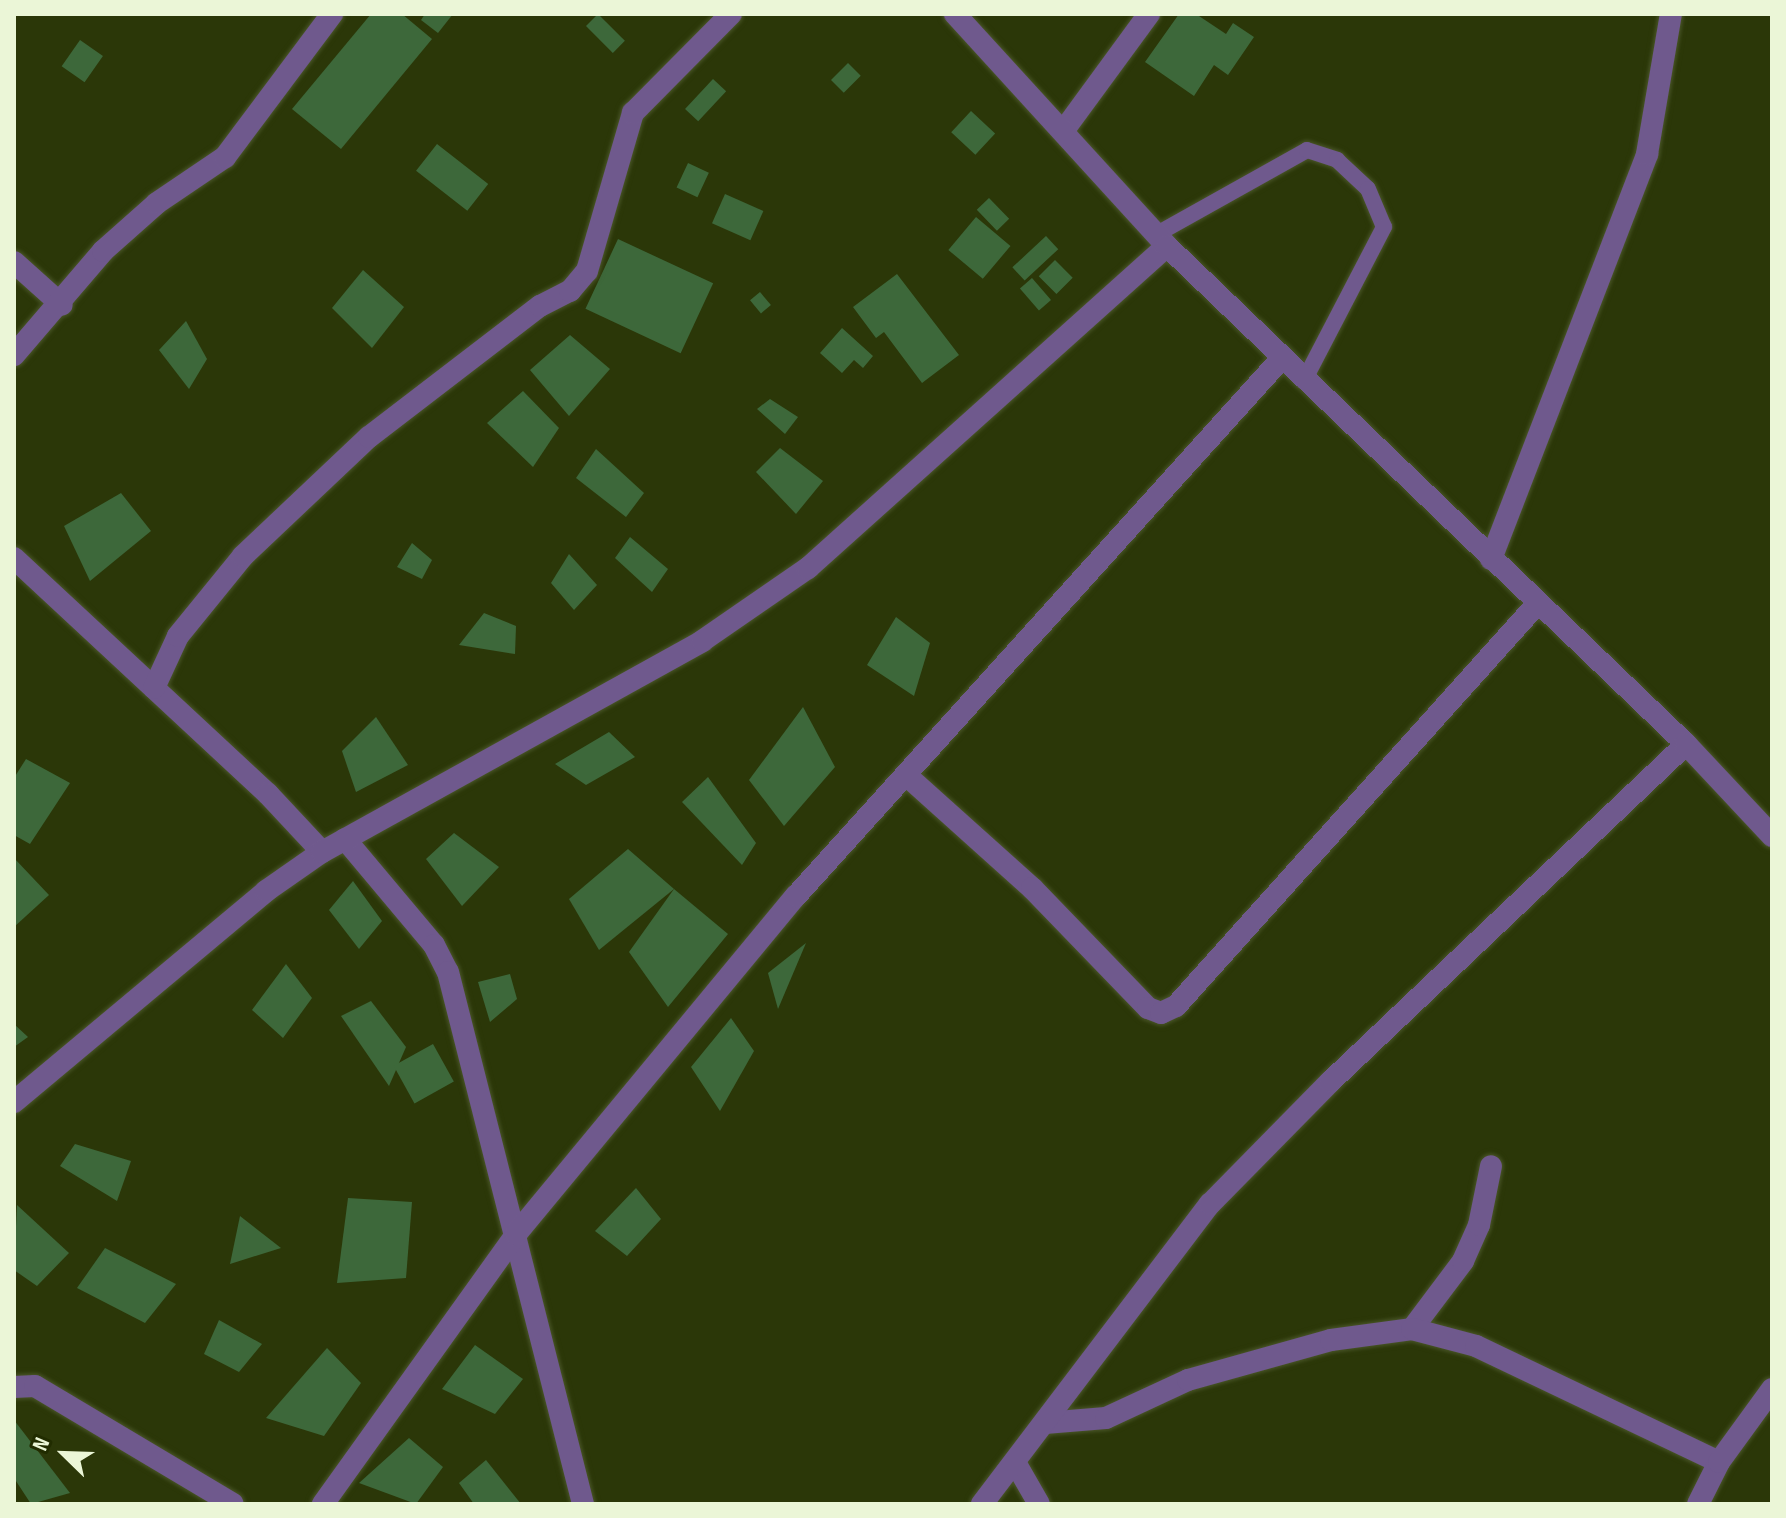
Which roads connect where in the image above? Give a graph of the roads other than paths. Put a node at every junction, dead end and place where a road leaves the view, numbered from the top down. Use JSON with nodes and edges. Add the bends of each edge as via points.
{"nodes":[{"id":1,"x":332,"y":14,"type":"edge"},
{"id":2,"x":731,"y":14,"type":"edge"},
{"id":3,"x":955,"y":14,"type":"edge"},
{"id":4,"x":1149,"y":14,"type":"edge"},
{"id":5,"x":1671,"y":14,"type":"edge"},
{"id":6,"x":1064,"y":130,"type":"junction"},
{"id":7,"x":1162,"y":240,"type":"junction"},
{"id":8,"x":14,"y":262,"type":"edge"},
{"id":9,"x":62,"y":305,"type":"junction"},
{"id":10,"x":14,"y":355,"type":"edge"},
{"id":11,"x":1281,"y":359,"type":"junction"},
{"id":12,"x":1304,"y":381,"type":"junction"},
{"id":13,"x":14,"y":558,"type":"edge"},
{"id":14,"x":1491,"y":559,"type":"junction"},
{"id":15,"x":1538,"y":603,"type":"junction"},
{"id":16,"x":154,"y":688,"type":"junction"},
{"id":17,"x":1686,"y":744,"type":"junction"},
{"id":18,"x":906,"y":775,"type":"junction"},
{"id":19,"x":1772,"y":836,"type":"edge"},
{"id":20,"x":345,"y":839,"type":"junction"},
{"id":21,"x":322,"y":852,"type":"junction"},
{"id":22,"x":14,"y":1102,"type":"edge"},
{"id":23,"x":1491,"y":1166,"type":"dead end"},
{"id":24,"x":516,"y":1234,"type":"junction"},
{"id":25,"x":1412,"y":1329,"type":"junction"},
{"id":26,"x":14,"y":1387,"type":"edge"},
{"id":27,"x":1772,"y":1389,"type":"edge"},
{"id":28,"x":1045,"y":1423,"type":"junction"},
{"id":29,"x":1719,"y":1462,"type":"junction"},
{"id":30,"x":1016,"y":1464,"type":"junction"},
{"id":31,"x":233,"y":1504,"type":"edge"},
{"id":32,"x":323,"y":1504,"type":"edge"},
{"id":33,"x":583,"y":1504,"type":"edge"},
{"id":34,"x":982,"y":1504,"type":"edge"},
{"id":35,"x":1039,"y":1504,"type":"edge"},
{"id":36,"x":1698,"y":1504,"type":"edge"}],
"edges":[{"from":1,"to":9,"type":"street","via":[[225,157],[103,251]]},
{"from":2,"to":16,"type":"street","via":[[633,113],[602,209],[600,241],[587,271],[570,291],[540,306],[369,437],[243,556],[178,636]]},
{"from":3,"to":6,"type":"street"},
{"from":4,"to":6,"type":"street"},
{"from":5,"to":14,"type":"street","via":[[1647,154]]},
{"from":6,"to":7,"type":"street"},
{"from":7,"to":11,"type":"street"},
{"from":7,"to":12,"type":"lane","via":[[1307,150],[1337,160],[1368,189],[1384,227]]},
{"from":7,"to":20,"type":"street","via":[[808,568],[702,641]]},
{"from":8,"to":9,"type":"street"},
{"from":9,"to":10,"type":"street"},
{"from":11,"to":12,"type":"street"},
{"from":11,"to":18,"type":"street"},
{"from":12,"to":14,"type":"street"},
{"from":13,"to":16,"type":"street"},
{"from":14,"to":15,"type":"street"},
{"from":15,"to":17,"type":"street"},
{"from":15,"to":18,"type":"street","via":[[1176,1006],[1161,1013],[1148,1008],[1032,888]]},
{"from":16,"to":21,"type":"street"},
{"from":17,"to":19,"type":"street"},
{"from":17,"to":28,"type":"street","via":[[1330,1082],[1210,1204]]},
{"from":18,"to":24,"type":"street","via":[[796,896]]},
{"from":20,"to":21,"type":"street"},
{"from":20,"to":24,"type":"street","via":[[434,945],[448,972]]},
{"from":21,"to":22,"type":"street","via":[[266,891]]},
{"from":23,"to":25,"type":"street","via":[[1479,1225],[1463,1261]]},
{"from":24,"to":32,"type":"street"},
{"from":24,"to":33,"type":"street"},
{"from":25,"to":28,"type":"street","via":[[1331,1340],[1188,1380],[1106,1418]]},
{"from":25,"to":29,"type":"street","via":[[1476,1346]]},
{"from":26,"to":31,"type":"street","via":[[35,1386]]},
{"from":27,"to":29,"type":"street"},
{"from":28,"to":30,"type":"street"},
{"from":29,"to":36,"type":"street"},
{"from":30,"to":34,"type":"street"},
{"from":30,"to":35,"type":"street"}]}
